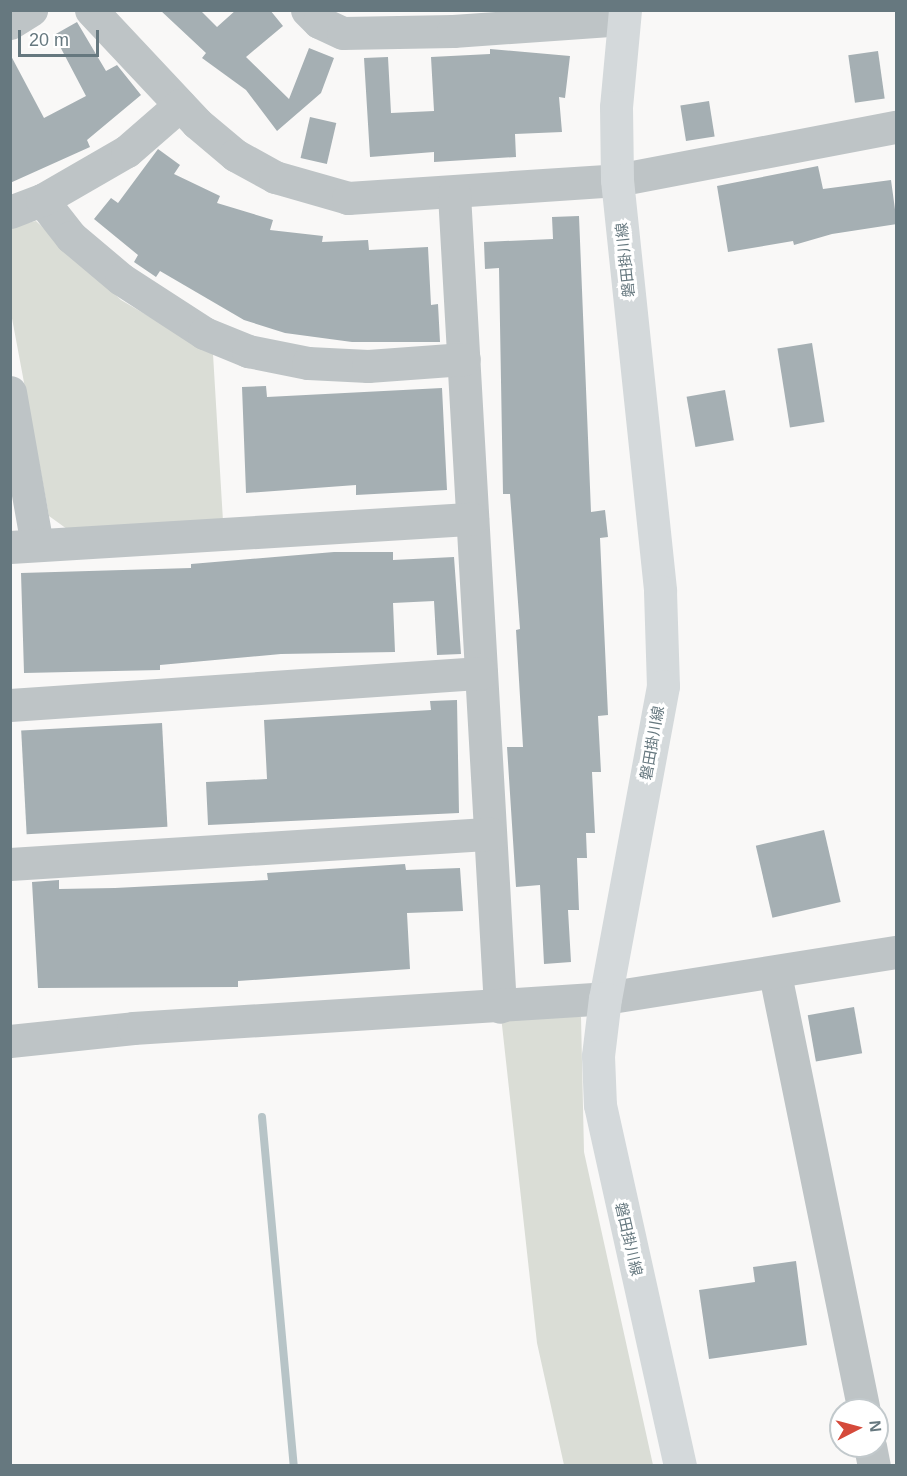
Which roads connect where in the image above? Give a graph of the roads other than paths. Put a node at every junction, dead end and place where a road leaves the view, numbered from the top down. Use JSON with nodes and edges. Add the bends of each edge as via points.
{"nodes":[{"id":1,"x":31,"y":10,"type":"edge"},
{"id":2,"x":91,"y":10,"type":"edge"},
{"id":3,"x":307,"y":10,"type":"edge"},
{"id":4,"x":624,"y":15,"type":"edge"},
{"id":5,"x":454,"y":21,"type":"edge"},
{"id":6,"x":10,"y":23,"type":"edge"},
{"id":7,"x":180,"y":105,"type":"junction"},
{"id":8,"x":897,"y":127,"type":"edge"},
{"id":9,"x":617,"y":180,"type":"junction"},
{"id":10,"x":454,"y":194,"type":"junction"},
{"id":11,"x":42,"y":200,"type":"junction"},
{"id":12,"x":10,"y":212,"type":"edge"},
{"id":13,"x":464,"y":359,"type":"junction"},
{"id":14,"x":10,"y":392,"type":"edge"},
{"id":15,"x":472,"y":519,"type":"junction"},
{"id":16,"x":24,"y":546,"type":"edge"},
{"id":17,"x":481,"y":673,"type":"junction"},
{"id":18,"x":10,"y":705,"type":"edge"},
{"id":19,"x":490,"y":834,"type":"junction"},
{"id":20,"x":10,"y":864,"type":"edge"},
{"id":21,"x":897,"y":952,"type":"edge"},
{"id":22,"x":776,"y":974,"type":"junction"},
{"id":23,"x":605,"y":998,"type":"junction"},
{"id":24,"x":500,"y":1007,"type":"junction"},
{"id":25,"x":10,"y":1041,"type":"edge"},
{"id":26,"x":862,"y":1398,"type":"edge"},
{"id":27,"x":680,"y":1466,"type":"edge"}],
"edges":[{"from":1,"to":6,"type":"street"},
{"from":2,"to":7,"type":"street"},
{"from":3,"to":5,"type":"street","via":[[319,22],[343,33]]},
{"from":4,"to":5,"type":"street"},
{"from":4,"to":9,"type":"main road","name":"磐田掛川線","via":[[616,107]]},
{"from":7,"to":10,"type":"street","via":[[236,155],[313,191],[348,198]]},
{"from":7,"to":11,"type":"street","via":[[127,151]]},
{"from":8,"to":9,"type":"street"},
{"from":9,"to":10,"type":"street"},
{"from":9,"to":23,"type":"main road","name":"磐田掛川線","via":[[660,591],[663,686]]},
{"from":10,"to":13,"type":"street"},
{"from":11,"to":12,"type":"street"},
{"from":11,"to":13,"type":"street","via":[[71,237],[121,279],[204,333],[248,351],[308,363],[368,366]]},
{"from":13,"to":15,"type":"street"},
{"from":14,"to":16,"type":"street"},
{"from":15,"to":16,"type":"street"},
{"from":15,"to":17,"type":"street"},
{"from":17,"to":18,"type":"street"},
{"from":17,"to":19,"type":"street"},
{"from":19,"to":20,"type":"street"},
{"from":19,"to":24,"type":"street"},
{"from":21,"to":22,"type":"street"},
{"from":22,"to":23,"type":"street"},
{"from":22,"to":26,"type":"street"},
{"from":23,"to":24,"type":"street"},
{"from":23,"to":27,"type":"main road","name":"磐田掛川線","via":[[598,1056],[600,1105]]},
{"from":24,"to":25,"type":"street","via":[[133,1028]]}]}
